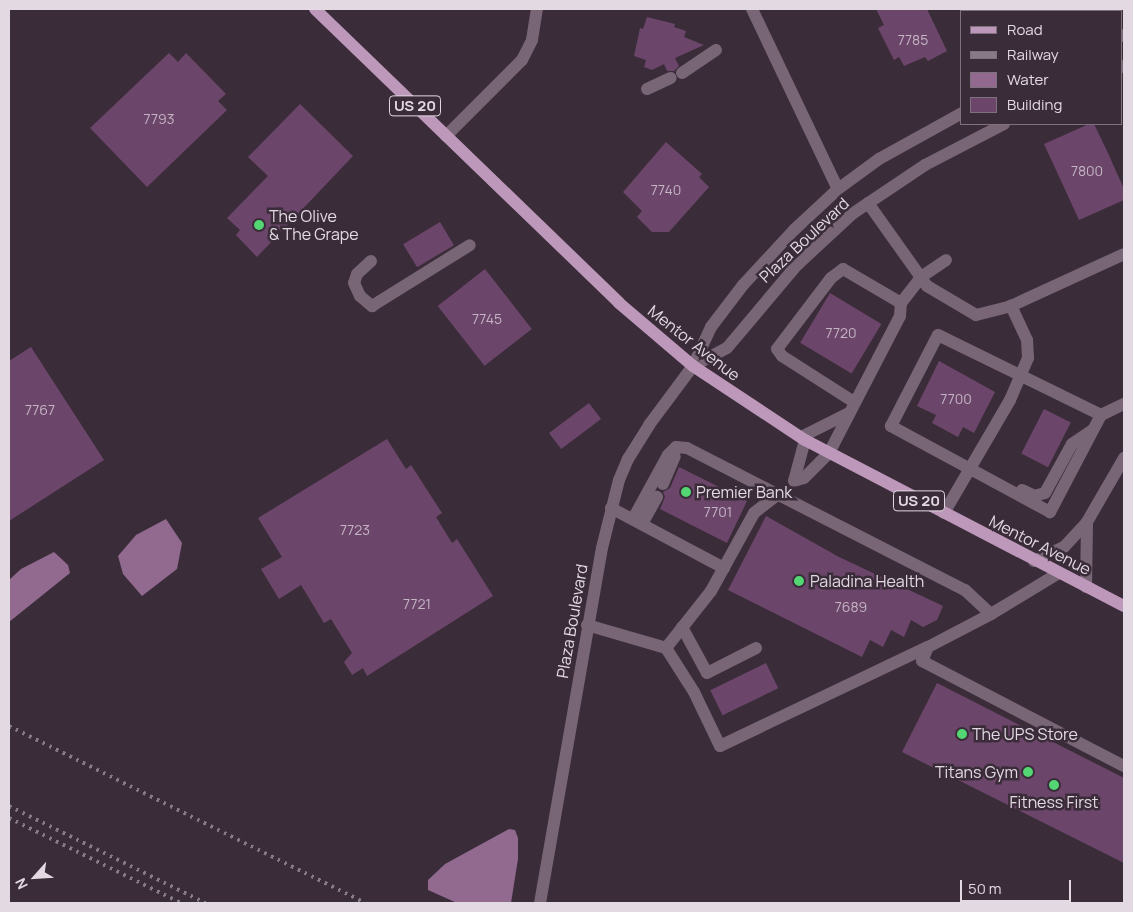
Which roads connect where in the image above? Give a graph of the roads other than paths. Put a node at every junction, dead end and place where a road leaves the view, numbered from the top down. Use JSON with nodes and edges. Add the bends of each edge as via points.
{"nodes":[{"id":1,"x":314,"y":9,"type":"edge"},
{"id":2,"x":537,"y":9,"type":"edge"},
{"id":3,"x":752,"y":9,"type":"edge"},
{"id":4,"x":716,"y":50,"type":"dead end"},
{"id":5,"x":647,"y":89,"type":"dead end"},
{"id":6,"x":960,"y":114,"type":"edge"},
{"id":7,"x":1002,"y":125,"type":"edge"},
{"id":8,"x":446,"y":136,"type":"junction"},
{"id":9,"x":838,"y":188,"type":"junction"},
{"id":10,"x":868,"y":203,"type":"junction"},
{"id":11,"x":470,"y":244,"type":"dead end"},
{"id":12,"x":1124,"y":254,"type":"edge"},
{"id":13,"x":946,"y":260,"type":"dead end"},
{"id":14,"x":371,"y":261,"type":"dead end"},
{"id":15,"x":921,"y":277,"type":"junction"},
{"id":16,"x":901,"y":303,"type":"junction"},
{"id":17,"x":1011,"y":306,"type":"junction"},
{"id":18,"x":693,"y":366,"type":"junction"},
{"id":19,"x":1021,"y":376,"type":"junction"},
{"id":20,"x":1124,"y":404,"type":"edge"},
{"id":21,"x":851,"y":407,"type":"junction"},
{"id":22,"x":1101,"y":415,"type":"junction"},
{"id":23,"x":1093,"y":430,"type":"junction"},
{"id":24,"x":803,"y":438,"type":"junction"},
{"id":25,"x":687,"y":448,"type":"junction"},
{"id":26,"x":829,"y":452,"type":"junction"},
{"id":27,"x":1124,"y":458,"type":"edge"},
{"id":28,"x":968,"y":468,"type":"junction"},
{"id":29,"x":987,"y":478,"type":"junction"},
{"id":30,"x":663,"y":484,"type":"dead end"},
{"id":31,"x":778,"y":494,"type":"junction"},
{"id":32,"x":657,"y":496,"type":"dead end"},
{"id":33,"x":611,"y":508,"type":"junction"},
{"id":34,"x":944,"y":514,"type":"junction"},
{"id":35,"x":638,"y":521,"type":"junction"},
{"id":36,"x":1087,"y":522,"type":"junction"},
{"id":37,"x":1034,"y":560,"type":"junction"},
{"id":38,"x":724,"y":568,"type":"junction"},
{"id":39,"x":1059,"y":573,"type":"junction"},
{"id":40,"x":1086,"y":587,"type":"junction"},
{"id":41,"x":1124,"y":606,"type":"edge"},
{"id":42,"x":991,"y":614,"type":"junction"},
{"id":43,"x":587,"y":625,"type":"junction"},
{"id":44,"x":682,"y":627,"type":"junction"},
{"id":45,"x":928,"y":647,"type":"junction"},
{"id":46,"x":666,"y":648,"type":"junction"},
{"id":47,"x":756,"y":648,"type":"dead end"},
{"id":48,"x":1124,"y":766,"type":"edge"},
{"id":49,"x":540,"y":903,"type":"edge"}],
"edges":[{"from":1,"to":8,"type":"main road","name":"Mentor Avenue","number":"US 20"},
{"from":2,"to":8,"type":"street","via":[[532,40],[522,60]]},
{"from":3,"to":9,"type":"street"},
{"from":4,"to":5,"type":"street","via":[[677,75]]},
{"from":6,"to":9,"type":"street","name":"Plaza Boulevard","via":[[887,154]]},
{"from":7,"to":10,"type":"street","name":"Plaza Boulevard","via":[[925,164]]},
{"from":8,"to":18,"type":"main road","name":"Mentor Avenue","number":"US 20","via":[[619,303]]},
{"from":9,"to":18,"type":"street","name":"Plaza Boulevard","via":[[743,285],[711,327]]},
{"from":10,"to":15,"type":"street"},
{"from":10,"to":18,"type":"street","name":"Plaza Boulevard","via":[[797,264],[728,348]]},
{"from":11,"to":14,"type":"street","via":[[372,306],[360,296],[354,283],[357,274]]},
{"from":12,"to":17,"type":"street"},
{"from":13,"to":15,"type":"street"},
{"from":15,"to":16,"type":"street"},
{"from":15,"to":17,"type":"street","via":[[928,286],[976,315]]},
{"from":16,"to":21,"type":"street","via":[[900,316]]},
{"from":16,"to":21,"type":"street","via":[[843,269],[830,278],[777,349]]},
{"from":17,"to":19,"type":"street","via":[[1027,340],[1028,358]]},
{"from":18,"to":24,"type":"main road","name":"Mentor Avenue","number":"US 20"},
{"from":18,"to":33,"type":"street","name":"Plaza Boulevard","via":[[649,424],[628,459]]},
{"from":19,"to":22,"type":"street"},
{"from":19,"to":28,"type":"street"},
{"from":19,"to":28,"type":"street","via":[[938,335],[891,426]]},
{"from":20,"to":22,"type":"street"},
{"from":21,"to":24,"type":"street"},
{"from":21,"to":26,"type":"street"},
{"from":22,"to":23,"type":"street"},
{"from":23,"to":29,"type":"street","via":[[1072,444],[1045,493],[1035,496]]},
{"from":23,"to":29,"type":"street","via":[[1050,512]]},
{"from":24,"to":26,"type":"main road","name":"Mentor Avenue","number":"US 20"},
{"from":24,"to":26,"type":"street","via":[[794,482],[804,478]]},
{"from":25,"to":30,"type":"street","via":[[676,456]]},
{"from":25,"to":31,"type":"street"},
{"from":25,"to":35,"type":"street","via":[[676,448],[668,455]]},
{"from":26,"to":34,"type":"main road","name":"Mentor Avenue","number":"US 20"},
{"from":27,"to":36,"type":"street"},
{"from":28,"to":29,"type":"street"},
{"from":28,"to":34,"type":"street"},
{"from":31,"to":38,"type":"street","via":[[754,513]]},
{"from":31,"to":42,"type":"street","via":[[965,590]]},
{"from":32,"to":35,"type":"street"},
{"from":33,"to":35,"type":"street"},
{"from":33,"to":43,"type":"street","name":"Plaza Boulevard"},
{"from":34,"to":37,"type":"main road","name":"Mentor Avenue","number":"US 20"},
{"from":35,"to":38,"type":"street"},
{"from":36,"to":37,"type":"street","via":[[1064,547]]},
{"from":36,"to":40,"type":"street"},
{"from":37,"to":39,"type":"main road","name":"Mentor Avenue","number":"US 20"},
{"from":38,"to":44,"type":"street","via":[[711,591]]},
{"from":39,"to":40,"type":"main road","name":"Mentor Avenue","number":"US 20"},
{"from":39,"to":42,"type":"street"},
{"from":40,"to":41,"type":"main road","name":"Mentor Avenue","number":"US 20"},
{"from":42,"to":45,"type":"street"},
{"from":43,"to":46,"type":"street"},
{"from":43,"to":49,"type":"street","name":"Plaza Boulevard"},
{"from":44,"to":46,"type":"street"},
{"from":44,"to":47,"type":"street","via":[[707,673]]},
{"from":45,"to":46,"type":"street","via":[[720,746],[694,692]]},
{"from":45,"to":48,"type":"street","via":[[922,661]]}]}
